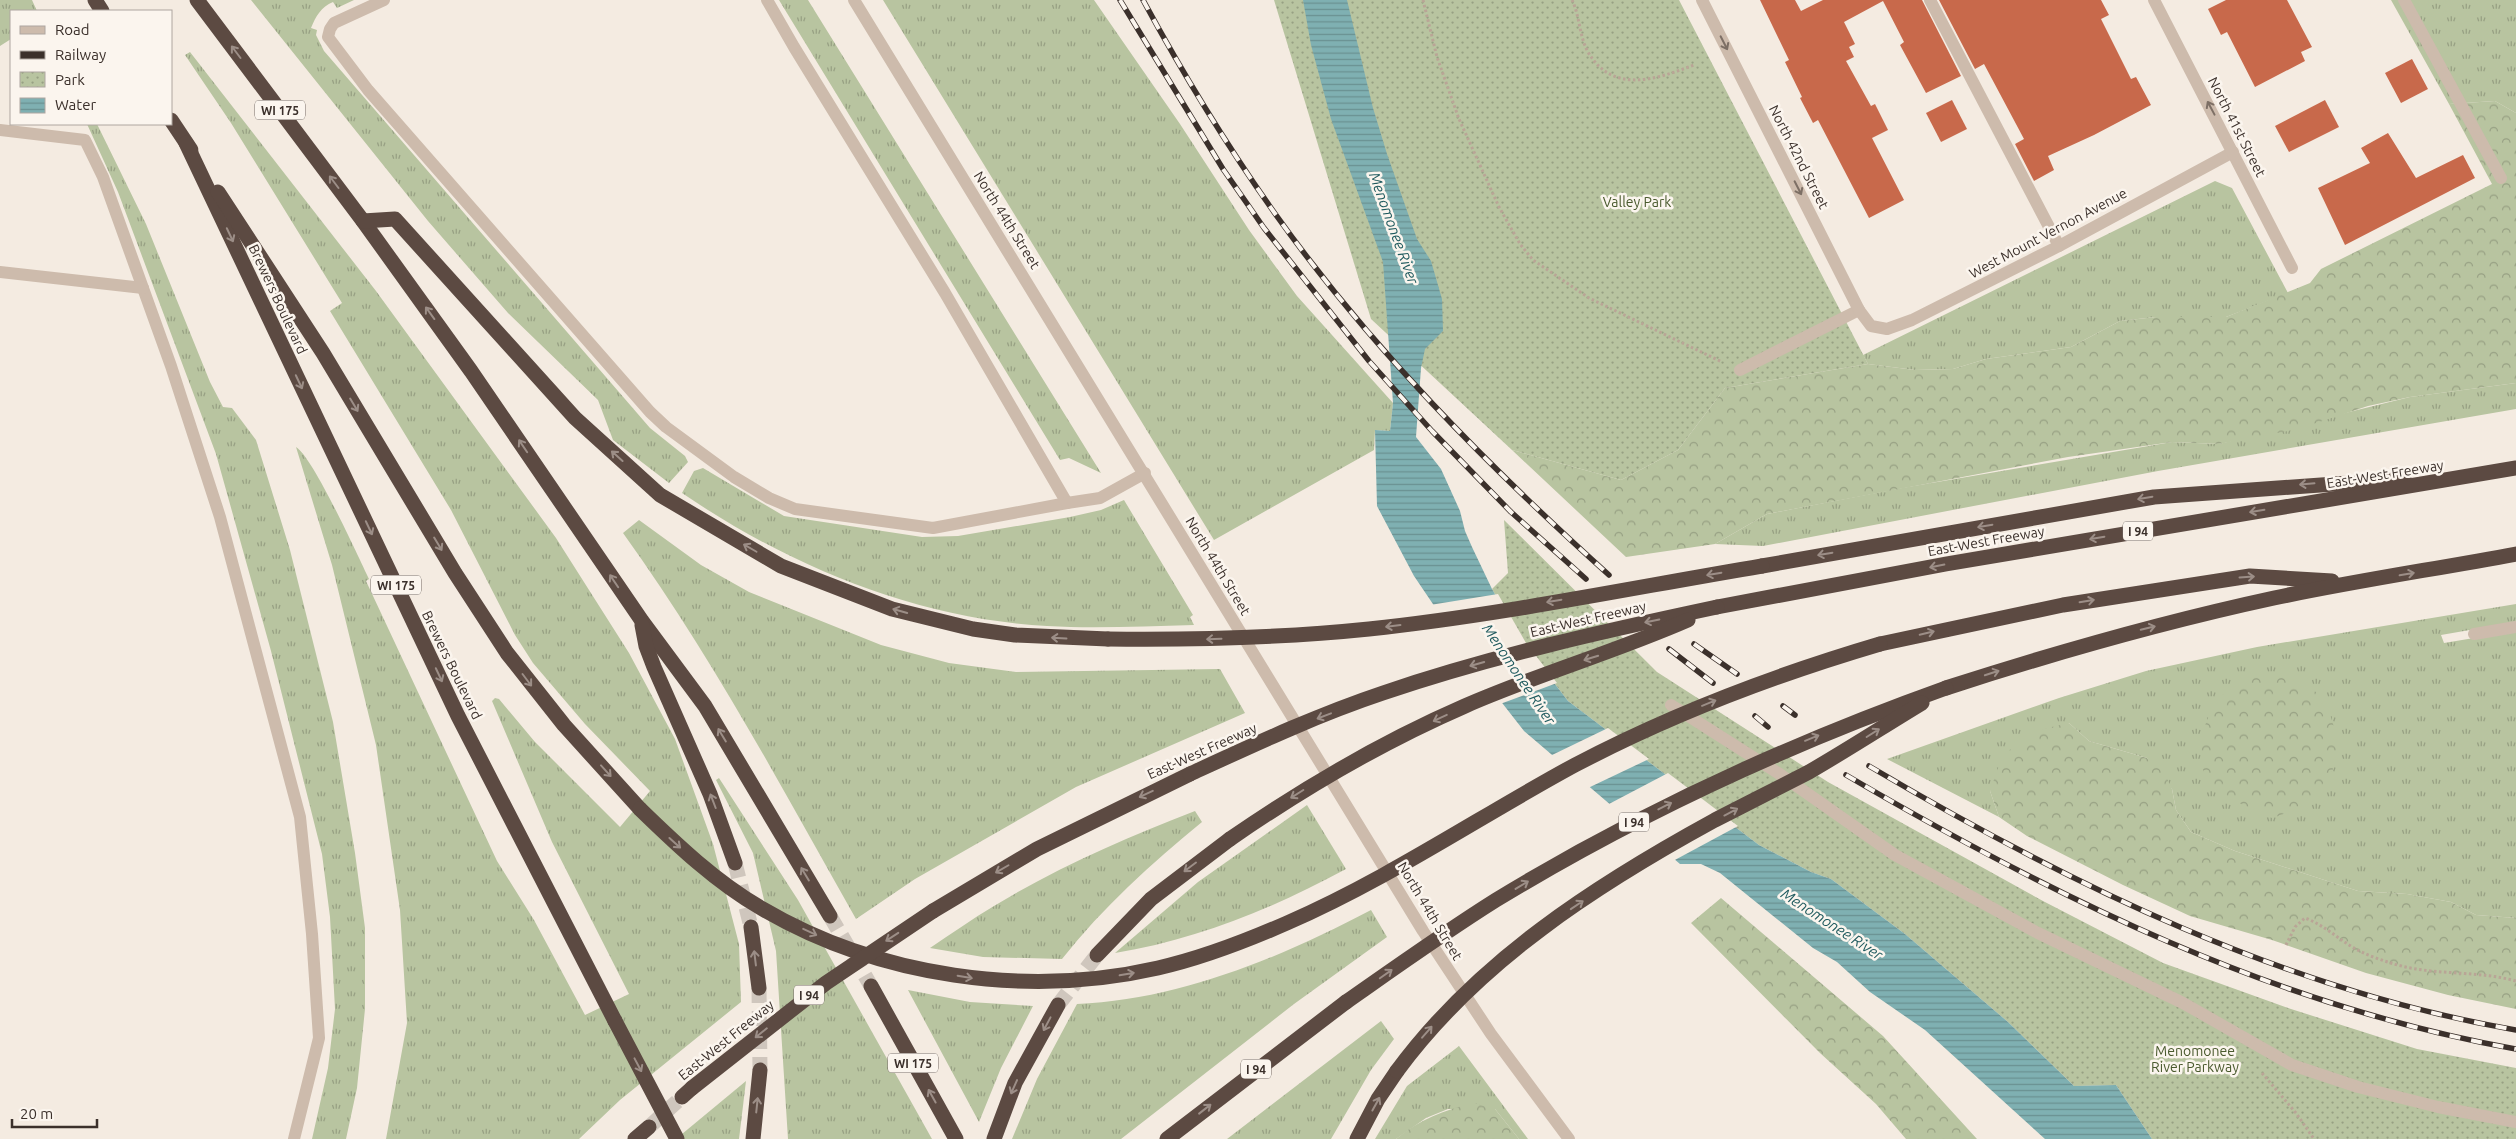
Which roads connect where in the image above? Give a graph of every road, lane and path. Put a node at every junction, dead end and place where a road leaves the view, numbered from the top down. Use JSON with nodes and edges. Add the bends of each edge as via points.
{"nodes":[{"id":1,"x":197,"y":0,"type":"edge"},
{"id":2,"x":384,"y":0,"type":"edge"},
{"id":3,"x":767,"y":0,"type":"edge"},
{"id":4,"x":854,"y":0,"type":"edge"},
{"id":5,"x":1423,"y":0,"type":"edge"},
{"id":6,"x":1572,"y":0,"type":"edge"},
{"id":7,"x":1702,"y":0,"type":"edge"},
{"id":8,"x":1930,"y":0,"type":"edge"},
{"id":9,"x":2154,"y":0,"type":"edge"},
{"id":10,"x":2404,"y":0,"type":"edge"},
{"id":11,"x":1694,"y":64,"type":"dead end"},
{"id":12,"x":172,"y":122,"type":"edge"},
{"id":13,"x":0,"y":130,"type":"edge"},
{"id":14,"x":186,"y":143,"type":"junction"},
{"id":15,"x":2233,"y":152,"type":"junction"},
{"id":16,"x":2501,"y":178,"type":"dead end"},
{"id":17,"x":363,"y":220,"type":"junction"},
{"id":18,"x":2059,"y":246,"type":"junction"},
{"id":19,"x":2292,"y":268,"type":"dead end"},
{"id":20,"x":0,"y":272,"type":"edge"},
{"id":21,"x":143,"y":288,"type":"junction"},
{"id":22,"x":1860,"y":310,"type":"junction"},
{"id":23,"x":1871,"y":326,"type":"joint"},
{"id":24,"x":1740,"y":370,"type":"joint"},
{"id":25,"x":2516,"y":468,"type":"edge"},
{"id":26,"x":1145,"y":473,"type":"junction"},
{"id":27,"x":2478,"y":475,"type":"junction"},
{"id":28,"x":1067,"y":503,"type":"junction"},
{"id":29,"x":2516,"y":554,"type":"edge"},
{"id":30,"x":2359,"y":583,"type":"junction"},
{"id":31,"x":1717,"y":607,"type":"junction"},
{"id":32,"x":642,"y":621,"type":"junction"},
{"id":33,"x":2516,"y":627,"type":"edge"},
{"id":34,"x":2474,"y":634,"type":"dead end"},
{"id":35,"x":1946,"y":688,"type":"junction"},
{"id":36,"x":1671,"y":705,"type":"dead end"},
{"id":37,"x":735,"y":863,"type":"tunnel mouth"},
{"id":38,"x":830,"y":916,"type":"tunnel mouth"},
{"id":39,"x":751,"y":928,"type":"tunnel mouth"},
{"id":40,"x":2286,"y":945,"type":"dead end"},
{"id":41,"x":1097,"y":955,"type":"tunnel mouth"},
{"id":42,"x":2516,"y":981,"type":"edge"},
{"id":43,"x":871,"y":986,"type":"tunnel mouth"},
{"id":44,"x":759,"y":988,"type":"tunnel mouth"},
{"id":45,"x":1058,"y":1005,"type":"tunnel mouth"},
{"id":46,"x":2257,"y":1067,"type":"dead end"},
{"id":47,"x":760,"y":1070,"type":"tunnel mouth"},
{"id":48,"x":687,"y":1093,"type":"tunnel mouth"},
{"id":49,"x":2516,"y":1122,"type":"edge"},
{"id":50,"x":649,"y":1126,"type":"tunnel mouth"},
{"id":51,"x":294,"y":1139,"type":"edge"},
{"id":52,"x":635,"y":1139,"type":"edge"},
{"id":53,"x":677,"y":1139,"type":"edge"},
{"id":54,"x":753,"y":1139,"type":"edge"},
{"id":55,"x":956,"y":1139,"type":"edge"},
{"id":56,"x":994,"y":1139,"type":"edge"},
{"id":57,"x":1167,"y":1139,"type":"edge"},
{"id":58,"x":1357,"y":1139,"type":"edge"},
{"id":59,"x":1569,"y":1139,"type":"edge"},
{"id":60,"x":2314,"y":1139,"type":"edge"}],
"edges":[{"from":17,"to":1,"type":"highway","number":"WI 175","one_way":true},
{"from":2,"to":28,"type":"street","via":[[334,23],[328,38],[368,90],[666,427],[741,481],[795,509],[933,528]]},
{"from":3,"to":28,"type":"street","via":[[945,293]]},
{"from":4,"to":26,"type":"street","name":"North 44th Street"},
{"from":5,"to":24,"type":"path","via":[[1437,57],[1459,119],[1499,207],[1533,260],[1589,298]]},
{"from":6,"to":11,"type":"path","via":[[1588,51],[1614,78],[1642,80],[1667,75]]},
{"from":7,"to":22,"type":"street","name":"North 42nd Street","one_way":true},
{"from":8,"to":18,"type":"street"},
{"from":15,"to":9,"type":"street","name":"North 41st Street","one_way":true},
{"from":10,"to":16,"type":"street"},
{"from":12,"to":14,"type":"highway","number":"WI 175"},
{"from":13,"to":21,"type":"street","via":[[85,140],[103,177]]},
{"from":14,"to":30,"type":"highway","one_way":true,"bridge":true,"via":[[323,353],[480,612],[536,692],[573,735],[640,808],[715,877],[762,909],[813,934],[912,967],[983,980],[1044,982],[1102,978],[1160,968],[1286,923],[1392,870],[1568,769],[1750,686],[1812,664],[1880,644],[2062,605],[2250,576]]},
{"from":14,"to":53,"type":"highway","name":"Brewers Boulevard","number":"WI 175","one_way":true,"bridge":true,"via":[[458,716]]},
{"from":15,"to":18,"type":"street","name":"West Mount Vernon Avenue"},
{"from":15,"to":19,"type":"street","name":"North 41st Street"},
{"from":27,"to":17,"type":"highway","one_way":true,"bridge":true,"via":[[2318,483],[2154,497],[1762,566],[1370,629],[1212,639],[1015,635],[930,620],[852,595],[781,566],[660,495],[575,418],[395,219]]},
{"from":32,"to":17,"type":"highway","number":"WI 175","one_way":true},
{"from":18,"to":23,"type":"street","name":"West Mount Vernon Avenue","via":[[1912,320],[1887,329]]},
{"from":20,"to":21,"type":"street"},
{"from":21,"to":51,"type":"street","via":[[231,553],[300,817],[319,1038]]},
{"from":22,"to":23,"type":"street","name":"North 42nd Street"},
{"from":22,"to":24,"type":"street"},
{"from":25,"to":27,"type":"highway","name":"East-West Freeway","number":"I 94"},
{"from":26,"to":28,"type":"street","via":[[1100,498]]},
{"from":26,"to":59,"type":"street","name":"North 44th Street","via":[[1423,931],[1491,1034]]},
{"from":27,"to":31,"type":"highway","name":"East-West Freeway","number":"I 94","one_way":true,"via":[[2090,539]]},
{"from":30,"to":29,"type":"highway","number":"I 94","one_way":true},
{"from":35,"to":30,"type":"highway","number":"I 94","one_way":true,"via":[[2098,641],[2276,598]]},
{"from":31,"to":41,"type":"highway","one_way":true,"bridge":true,"via":[[1614,651],[1514,686],[1412,731],[1316,782],[1230,839],[1151,899]]},
{"from":31,"to":48,"type":"highway","name":"East-West Freeway","number":"I 94","one_way":true,"bridge":true,"via":[[1571,638],[1441,674],[1326,715],[1190,774],[1037,849],[933,911],[826,983]]},
{"from":37,"to":32,"type":"highway","one_way":true,"via":[[701,770],[654,667]]},
{"from":38,"to":32,"type":"highway","number":"WI 175","one_way":true,"via":[[705,706]]},
{"from":33,"to":34,"type":"street"},
{"from":57,"to":35,"type":"highway","number":"I 94","one_way":true,"bridge":true,"via":[[1346,1002],[1488,906],[1614,833],[1803,742]]},
{"from":58,"to":35,"type":"highway","one_way":true,"bridge":true,"via":[[1378,1099],[1423,1036],[1487,972],[1566,912],[1661,851],[1809,772]]},
{"from":36,"to":49,"type":"street","via":[[1778,773],[1895,855],[2038,933],[2183,1003],[2292,1065],[2358,1088]]},
{"from":44,"to":39,"type":"highway","one_way":true},
{"from":40,"to":42,"type":"path","via":[[2295,927],[2305,918],[2317,922],[2356,949],[2394,964],[2434,973],[2502,977]]},
{"from":55,"to":43,"type":"highway","number":"WI 175","one_way":true},
{"from":45,"to":56,"type":"highway","one_way":true,"via":[[1015,1083]]},
{"from":46,"to":60,"type":"path"},
{"from":54,"to":47,"type":"highway","one_way":true},
{"from":50,"to":52,"type":"highway"}]}
